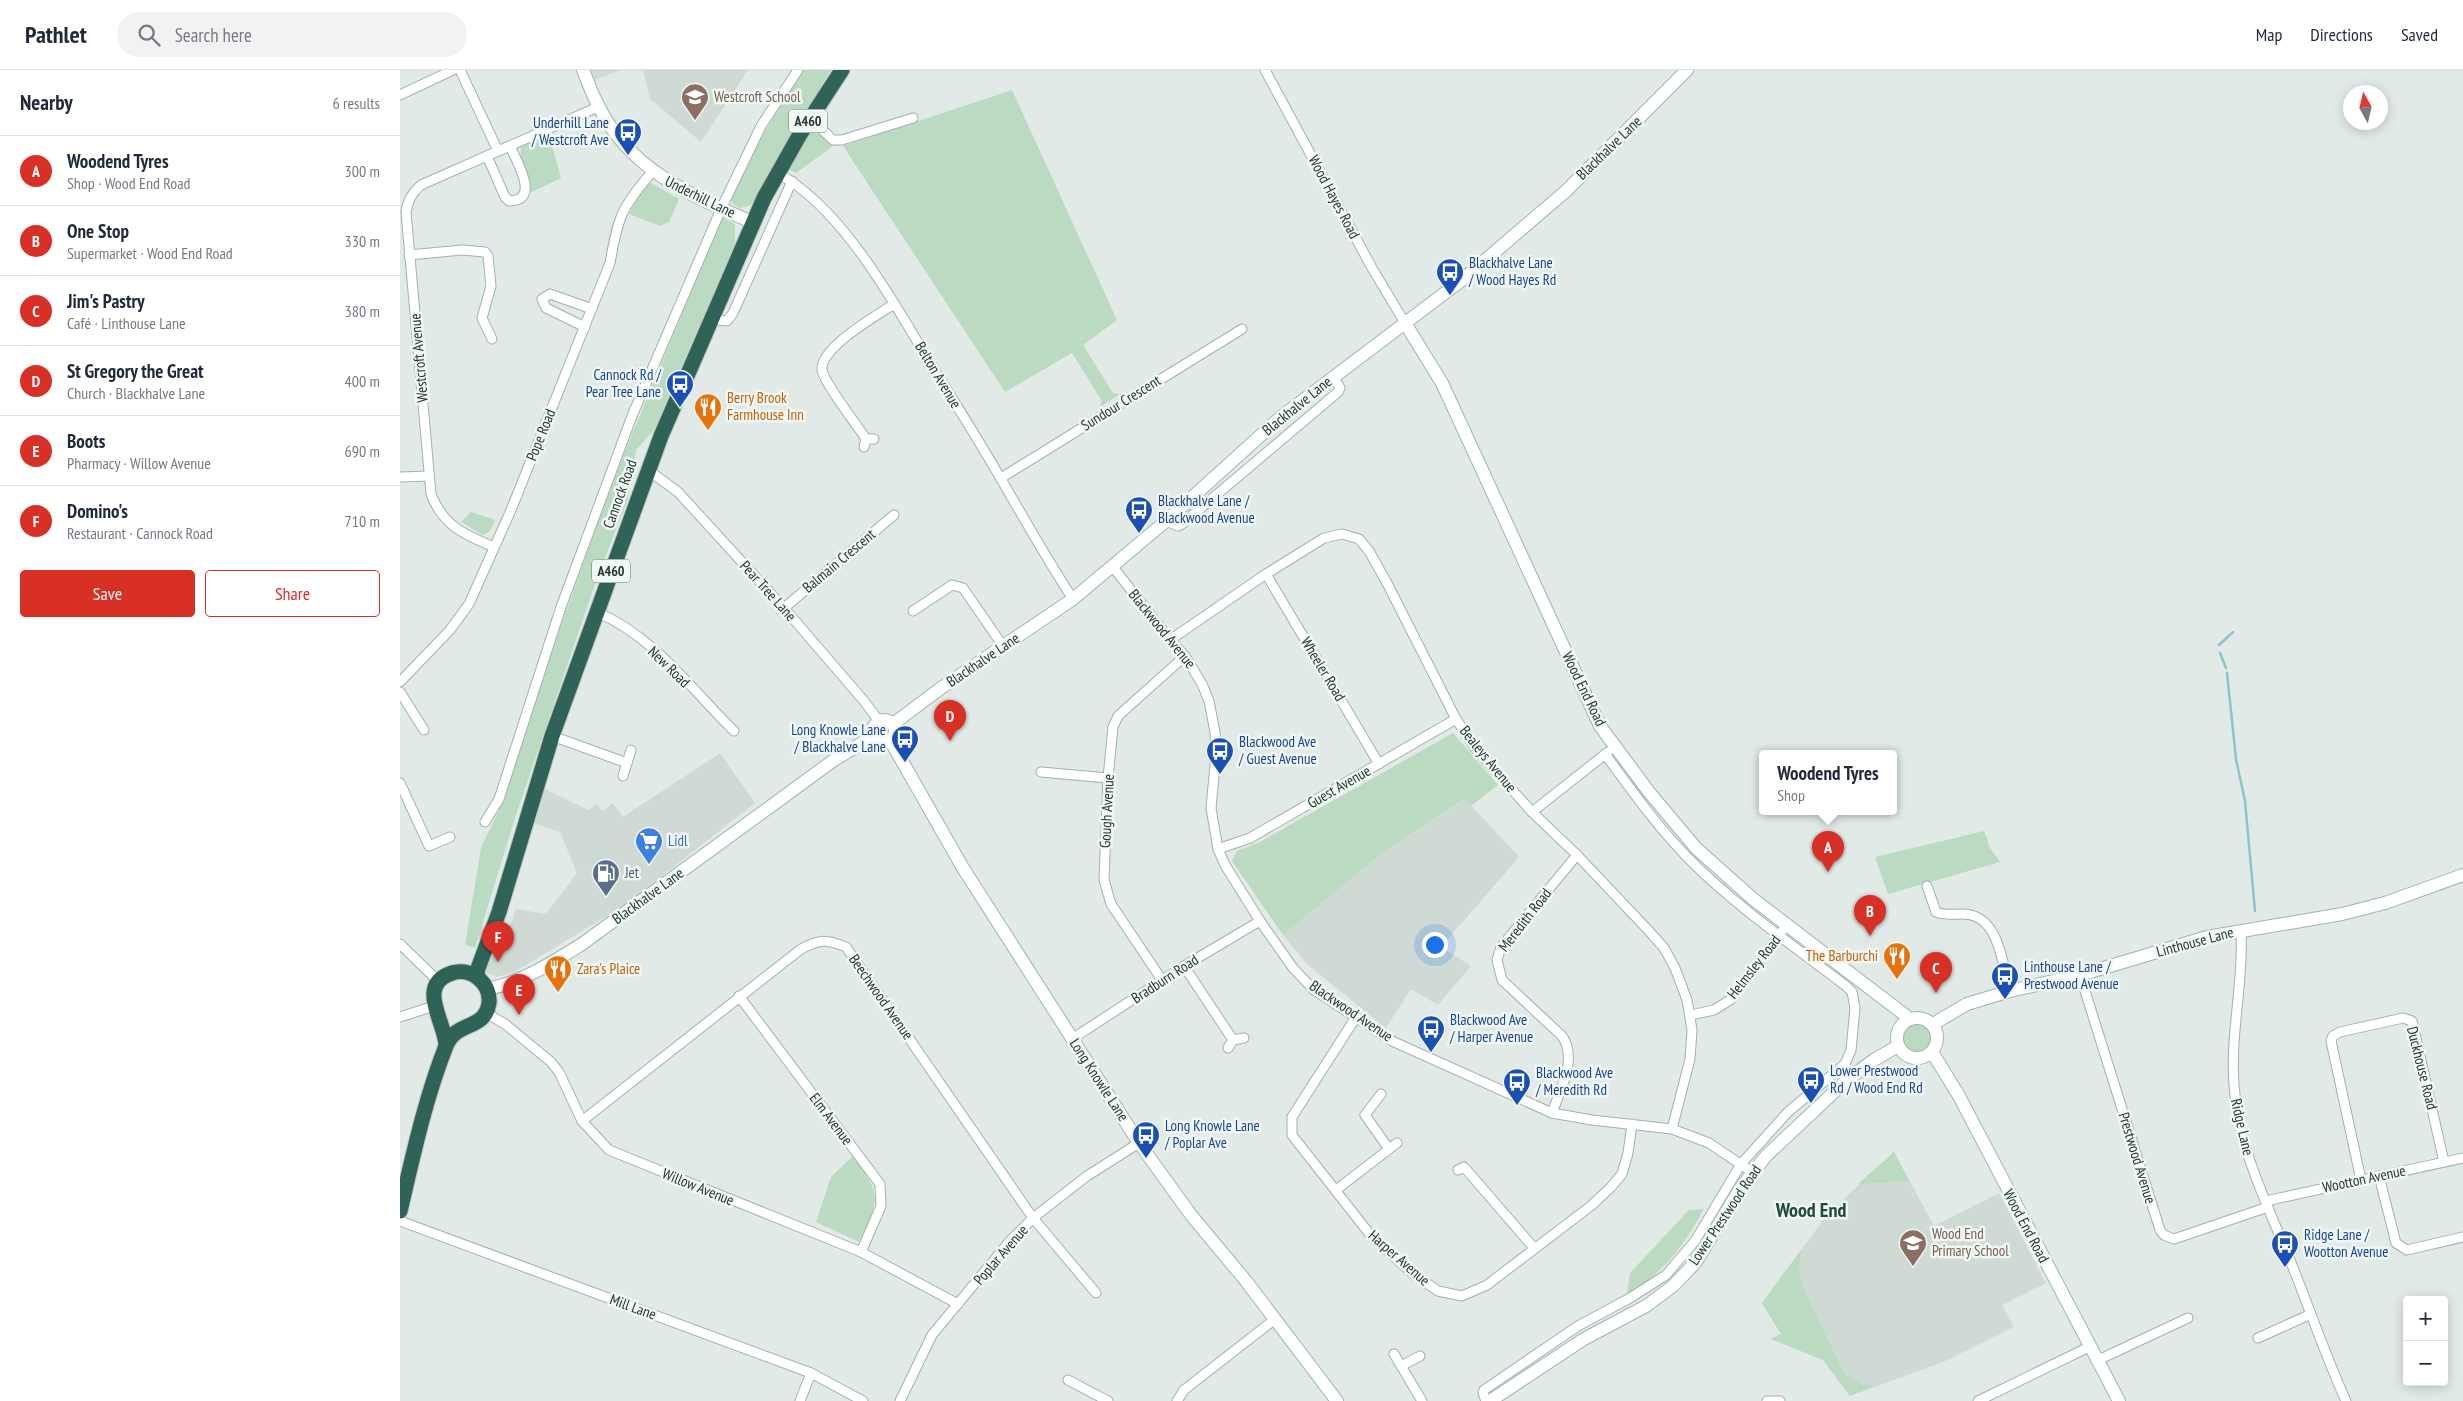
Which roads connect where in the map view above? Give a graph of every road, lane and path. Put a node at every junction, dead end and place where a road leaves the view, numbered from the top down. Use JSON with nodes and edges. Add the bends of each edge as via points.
{"nodes":[{"id":1,"x":454,"y":70,"type":"edge"},
{"id":2,"x":460,"y":70,"type":"edge"},
{"id":3,"x":583,"y":70,"type":"edge"},
{"id":4,"x":798,"y":70,"type":"edge"},
{"id":5,"x":842,"y":70,"type":"edge"},
{"id":6,"x":1264,"y":70,"type":"edge"},
{"id":7,"x":1687,"y":70,"type":"edge"},
{"id":8,"x":400,"y":95,"type":"edge"},
{"id":9,"x":598,"y":107,"type":"junction"},
{"id":10,"x":810,"y":118,"type":"junction"},
{"id":11,"x":913,"y":118,"type":"dead end"},
{"id":12,"x":510,"y":146,"type":"junction"},
{"id":13,"x":498,"y":151,"type":"junction"},
{"id":14,"x":486,"y":156,"type":"junction"},
{"id":15,"x":652,"y":172,"type":"junction"},
{"id":16,"x":777,"y":173,"type":"junction"},
{"id":17,"x":792,"y":181,"type":"junction"},
{"id":18,"x":721,"y":209,"type":"junction"},
{"id":19,"x":754,"y":223,"type":"junction"},
{"id":20,"x":410,"y":255,"type":"junction"},
{"id":21,"x":894,"y":304,"type":"junction"},
{"id":22,"x":592,"y":309,"type":"junction"},
{"id":23,"x":712,"y":319,"type":"junction"},
{"id":24,"x":1405,"y":323,"type":"junction"},
{"id":25,"x":584,"y":327,"type":"junction"},
{"id":26,"x":1242,"y":329,"type":"dead end"},
{"id":27,"x":492,"y":339,"type":"dead end"},
{"id":28,"x":1333,"y":376,"type":"junction"},
{"id":29,"x":868,"y":441,"type":"dead end"},
{"id":30,"x":648,"y":470,"type":"junction"},
{"id":31,"x":429,"y":476,"type":"junction"},
{"id":32,"x":400,"y":477,"type":"edge"},
{"id":33,"x":1001,"y":478,"type":"junction"},
{"id":34,"x":894,"y":515,"type":"dead end"},
{"id":35,"x":1166,"y":521,"type":"junction"},
{"id":36,"x":494,"y":547,"type":"junction"},
{"id":37,"x":1112,"y":567,"type":"junction"},
{"id":38,"x":1266,"y":574,"type":"junction"},
{"id":39,"x":1074,"y":599,"type":"junction"},
{"id":40,"x":784,"y":608,"type":"junction"},
{"id":41,"x":914,"y":611,"type":"dead end"},
{"id":42,"x":596,"y":612,"type":"junction"},
{"id":43,"x":1170,"y":640,"type":"junction"},
{"id":44,"x":1003,"y":646,"type":"junction"},
{"id":45,"x":1185,"y":656,"type":"junction"},
{"id":46,"x":400,"y":682,"type":"edge"},
{"id":47,"x":400,"y":692,"type":"edge"},
{"id":48,"x":1456,"y":719,"type":"junction"},
{"id":49,"x":879,"y":721,"type":"junction"},
{"id":50,"x":892,"y":724,"type":"junction"},
{"id":51,"x":424,"y":730,"type":"dead end"},
{"id":52,"x":734,"y":731,"type":"dead end"},
{"id":53,"x":552,"y":736,"type":"junction"},
{"id":54,"x":874,"y":736,"type":"junction"},
{"id":55,"x":890,"y":740,"type":"junction"},
{"id":56,"x":1615,"y":746,"type":"junction"},
{"id":57,"x":631,"y":750,"type":"dead end"},
{"id":58,"x":1605,"y":754,"type":"junction"},
{"id":59,"x":627,"y":763,"type":"junction"},
{"id":60,"x":1379,"y":764,"type":"junction"},
{"id":61,"x":1041,"y":772,"type":"dead end"},
{"id":62,"x":623,"y":776,"type":"dead end"},
{"id":63,"x":1108,"y":778,"type":"junction"},
{"id":64,"x":400,"y":784,"type":"edge"},
{"id":65,"x":1532,"y":812,"type":"junction"},
{"id":66,"x":485,"y":822,"type":"dead end"},
{"id":67,"x":450,"y":837,"type":"dead end"},
{"id":68,"x":1218,"y":849,"type":"junction"},
{"id":69,"x":1577,"y":855,"type":"junction"},
{"id":70,"x":2463,"y":875,"type":"edge"},
{"id":71,"x":1926,"y":886,"type":"dead end"},
{"id":72,"x":1260,"y":921,"type":"junction"},
{"id":73,"x":1783,"y":930,"type":"junction"},
{"id":74,"x":2241,"y":930,"type":"junction"},
{"id":75,"x":400,"y":944,"type":"edge"},
{"id":76,"x":484,"y":953,"type":"junction"},
{"id":77,"x":1184,"y":966,"type":"junction"},
{"id":78,"x":452,"y":973,"type":"junction"},
{"id":79,"x":2080,"y":975,"type":"junction"},
{"id":80,"x":1162,"y":980,"type":"junction"},
{"id":81,"x":439,"y":982,"type":"junction"},
{"id":82,"x":482,"y":983,"type":"junction"},
{"id":83,"x":2010,"y":991,"type":"junction"},
{"id":84,"x":739,"y":996,"type":"junction"},
{"id":85,"x":437,"y":1012,"type":"junction"},
{"id":86,"x":486,"y":1013,"type":"junction"},
{"id":87,"x":1691,"y":1016,"type":"junction"},
{"id":88,"x":1356,"y":1017,"type":"junction"},
{"id":89,"x":400,"y":1018,"type":"edge"},
{"id":90,"x":1907,"y":1019,"type":"junction"},
{"id":91,"x":1933,"y":1024,"type":"junction"},
{"id":92,"x":463,"y":1027,"type":"junction"},
{"id":93,"x":1244,"y":1038,"type":"dead end"},
{"id":94,"x":1072,"y":1039,"type":"junction"},
{"id":95,"x":1234,"y":1040,"type":"junction"},
{"id":96,"x":446,"y":1046,"type":"junction"},
{"id":97,"x":1898,"y":1046,"type":"junction"},
{"id":98,"x":1228,"y":1048,"type":"dead end"},
{"id":99,"x":1932,"y":1052,"type":"junction"},
{"id":100,"x":1381,"y":1094,"type":"dead end"},
{"id":101,"x":1552,"y":1113,"type":"junction"},
{"id":102,"x":582,"y":1121,"type":"junction"},
{"id":103,"x":1632,"y":1124,"type":"junction"},
{"id":104,"x":1672,"y":1129,"type":"junction"},
{"id":105,"x":1139,"y":1142,"type":"junction"},
{"id":106,"x":1398,"y":1143,"type":"dead end"},
{"id":107,"x":1389,"y":1149,"type":"junction"},
{"id":108,"x":2463,"y":1158,"type":"edge"},
{"id":109,"x":2444,"y":1162,"type":"junction"},
{"id":110,"x":1741,"y":1164,"type":"junction"},
{"id":111,"x":1458,"y":1170,"type":"dead end"},
{"id":112,"x":1752,"y":1172,"type":"junction"},
{"id":113,"x":2379,"y":1176,"type":"junction"},
{"id":114,"x":2361,"y":1180,"type":"junction"},
{"id":115,"x":1336,"y":1190,"type":"junction"},
{"id":116,"x":2267,"y":1204,"type":"junction"},
{"id":117,"x":400,"y":1211,"type":"edge"},
{"id":118,"x":1033,"y":1218,"type":"junction"},
{"id":119,"x":400,"y":1220,"type":"edge"},
{"id":120,"x":2463,"y":1237,"type":"edge"},
{"id":121,"x":1534,"y":1248,"type":"junction"},
{"id":122,"x":861,"y":1252,"type":"junction"},
{"id":123,"x":1096,"y":1293,"type":"dead end"},
{"id":124,"x":958,"y":1304,"type":"junction"},
{"id":125,"x":2311,"y":1314,"type":"junction"},
{"id":126,"x":1274,"y":1318,"type":"junction"},
{"id":127,"x":2188,"y":1318,"type":"dead end"},
{"id":128,"x":2258,"y":1338,"type":"dead end"},
{"id":129,"x":2089,"y":1348,"type":"junction"},
{"id":130,"x":1394,"y":1354,"type":"dead end"},
{"id":131,"x":1420,"y":1356,"type":"dead end"},
{"id":132,"x":2096,"y":1361,"type":"junction"},
{"id":133,"x":1401,"y":1366,"type":"junction"},
{"id":134,"x":811,"y":1373,"type":"junction"},
{"id":135,"x":1068,"y":1380,"type":"dead end"},
{"id":136,"x":800,"y":1401,"type":"edge"},
{"id":137,"x":863,"y":1401,"type":"edge"},
{"id":138,"x":900,"y":1401,"type":"edge"},
{"id":139,"x":1108,"y":1401,"type":"edge"},
{"id":140,"x":1177,"y":1401,"type":"edge"},
{"id":141,"x":1337,"y":1401,"type":"edge"},
{"id":142,"x":1422,"y":1401,"type":"edge"},
{"id":143,"x":1486,"y":1401,"type":"edge"},
{"id":144,"x":1490,"y":1401,"type":"edge"},
{"id":145,"x":1767,"y":1401,"type":"edge"},
{"id":146,"x":1780,"y":1401,"type":"edge"},
{"id":147,"x":1978,"y":1401,"type":"edge"},
{"id":148,"x":2119,"y":1401,"type":"edge"},
{"id":149,"x":2346,"y":1401,"type":"edge"}],
"edges":[{"from":1,"to":8,"type":"street"},
{"from":2,"to":13,"type":"street"},
{"from":3,"to":9,"type":"street","name":"Underhill Lane"},
{"from":4,"to":18,"type":"street","name":"Cannock Road","via":[[761,126]]},
{"from":5,"to":10,"type":"highway","name":"Cannock Road","number":"A460"},
{"from":6,"to":24,"type":"street","name":"Wood Hayes Road"},
{"from":7,"to":24,"type":"street","name":"Blackhalve Lane","via":[[1538,216]]},
{"from":9,"to":12,"type":"street","name":"Westcroft Avenue"},
{"from":9,"to":15,"type":"street","name":"Underhill Lane","via":[[619,138]]},
{"from":10,"to":11,"type":"street","via":[[833,140]]},
{"from":10,"to":16,"type":"highway","name":"Cannock Road","number":"A460"},
{"from":12,"to":13,"type":"street","name":"Westcroft Avenue"},
{"from":12,"to":14,"type":"street","via":[[527,187],[521,199],[509,202]]},
{"from":13,"to":14,"type":"street","name":"Westcroft Avenue"},
{"from":14,"to":20,"type":"street","name":"Westcroft Avenue","via":[[414,191],[406,212]]},
{"from":15,"to":18,"type":"street","name":"Underhill Lane"},
{"from":15,"to":22,"type":"street","name":"Pope Road","via":[[628,201],[617,224],[610,264]]},
{"from":16,"to":17,"type":"street","name":"Belton Avenue"},
{"from":16,"to":19,"type":"highway","name":"Cannock Road","number":"A460"},
{"from":17,"to":21,"type":"street","name":"Belton Avenue","via":[[809,194],[846,234]]},
{"from":17,"to":23,"type":"street","via":[[733,313],[727,321]]},
{"from":18,"to":19,"type":"street","name":"Underhill Lane"},
{"from":18,"to":66,"type":"street","name":"Cannock Road","via":[[632,416],[561,607],[499,799]]},
{"from":19,"to":23,"type":"highway","name":"Cannock Road","number":"A460"},
{"from":20,"to":27,"type":"street","via":[[462,250],[485,252],[491,286],[482,318]]},
{"from":20,"to":31,"type":"street","name":"Westcroft Avenue"},
{"from":21,"to":29,"type":"street","via":[[836,346],[822,366],[826,379]]},
{"from":21,"to":33,"type":"street","name":"Belton Avenue"},
{"from":22,"to":25,"type":"street","name":"Pope Road"},
{"from":22,"to":25,"type":"street","via":[[550,294],[542,298],[546,308]]},
{"from":23,"to":30,"type":"highway","name":"Cannock Road","number":"A460"},
{"from":24,"to":28,"type":"street","name":"Blackhalve Lane"},
{"from":24,"to":56,"type":"street","name":"Wood End Road","via":[[1442,383],[1600,726]]},
{"from":25,"to":36,"type":"street","name":"Pope Road"},
{"from":26,"to":33,"type":"street","name":"Sundour Crescent"},
{"from":28,"to":35,"type":"street","name":"Blackhalve Lane","via":[[1275,422]]},
{"from":28,"to":35,"type":"street","via":[[1340,386],[1338,392],[1182,524],[1178,526]]},
{"from":30,"to":40,"type":"street","name":"Pear Tree Lane","via":[[678,492]]},
{"from":30,"to":42,"type":"highway","name":"Cannock Road","number":"A460"},
{"from":31,"to":32,"type":"street"},
{"from":31,"to":36,"type":"street","name":"Westcroft Avenue","via":[[437,510],[465,535]]},
{"from":33,"to":39,"type":"street","name":"Belton Avenue","via":[[1044,555]]},
{"from":34,"to":40,"type":"street","name":"Balmain Crescent"},
{"from":35,"to":37,"type":"street","name":"Blackhalve Lane"},
{"from":36,"to":46,"type":"street","name":"Pope Road","via":[[469,604],[450,630]]},
{"from":37,"to":39,"type":"street","name":"Blackhalve Lane"},
{"from":37,"to":43,"type":"street","name":"Blackwood Avenue"},
{"from":38,"to":43,"type":"street","name":"Bealeys Avenue"},
{"from":38,"to":48,"type":"street","name":"Bealeys Avenue","via":[[1324,538],[1342,534],[1359,539],[1387,584]]},
{"from":38,"to":60,"type":"street","name":"Wheeler Road"},
{"from":39,"to":44,"type":"street","name":"Blackhalve Lane"},
{"from":40,"to":49,"type":"street","name":"Pear Tree Lane"},
{"from":41,"to":44,"type":"street","via":[[952,585],[963,588]]},
{"from":42,"to":52,"type":"street","name":"New Road","via":[[610,618],[658,653]]},
{"from":42,"to":53,"type":"highway","name":"Cannock Road","number":"A460"},
{"from":43,"to":45,"type":"street","name":"Blackwood Avenue"},
{"from":44,"to":50,"type":"street","name":"Blackhalve Lane"},
{"from":45,"to":63,"type":"street","name":"Gough Avenue","via":[[1118,716],[1113,726]]},
{"from":45,"to":68,"type":"street","name":"Blackwood Avenue","via":[[1207,694],[1214,723],[1216,754],[1211,808]]},
{"from":47,"to":51,"type":"street"},
{"from":48,"to":60,"type":"street","name":"Guest Avenue"},
{"from":48,"to":65,"type":"street","name":"Bealeys Avenue","via":[[1475,748]]},
{"from":49,"to":50,"type":"street","via":[[887,720]]},
{"from":49,"to":54,"type":"street","via":[[873,726]]},
{"from":50,"to":55,"type":"street","via":[[895,731]]},
{"from":53,"to":59,"type":"street"},
{"from":53,"to":76,"type":"highway","name":"Cannock Road","number":"A460","via":[[500,912]]},
{"from":54,"to":55,"type":"street","via":[[881,742]]},
{"from":54,"to":82,"type":"street","name":"Blackhalve Lane","via":[[834,760],[582,944],[510,982]]},
{"from":55,"to":94,"type":"street","name":"Long Knowle Lane","via":[[963,868]]},
{"from":56,"to":58,"type":"street"},
{"from":56,"to":73,"type":"street","name":"Wood End Road","via":[[1696,848]]},
{"from":57,"to":59,"type":"street"},
{"from":58,"to":65,"type":"street"},
{"from":58,"to":73,"type":"street","via":[[1691,861],[1734,900]]},
{"from":59,"to":62,"type":"street"},
{"from":60,"to":68,"type":"street","name":"Guest Avenue","via":[[1250,838]]},
{"from":61,"to":63,"type":"street"},
{"from":63,"to":80,"type":"street","name":"Gough Avenue","via":[[1104,880],[1111,904]]},
{"from":64,"to":67,"type":"street","via":[[429,846]]},
{"from":65,"to":69,"type":"street","name":"Bealeys Avenue"},
{"from":68,"to":72,"type":"street","name":"Blackwood Avenue"},
{"from":69,"to":87,"type":"street","name":"Bealeys Avenue","via":[[1664,948],[1685,990]]},
{"from":69,"to":101,"type":"street","name":"Meredith Road","via":[[1502,947],[1497,960],[1502,980],[1562,1036],[1569,1048],[1566,1070]]},
{"from":70,"to":74,"type":"street","name":"Linthouse Lane","via":[[2385,903],[2342,914]]},
{"from":71,"to":83,"type":"street","via":[[1936,912],[1973,915],[1991,929]]},
{"from":72,"to":77,"type":"street","name":"Bradburn Road"},
{"from":72,"to":88,"type":"street","name":"Blackwood Avenue","via":[[1293,968],[1314,990]]},
{"from":73,"to":87,"type":"street","name":"Helmsley Road","via":[[1730,1000],[1714,1010]]},
{"from":73,"to":90,"type":"street","name":"Wood End Road"},
{"from":73,"to":110,"type":"street","via":[[1852,992],[1855,1008],[1851,1050],[1840,1069],[1788,1112]]},
{"from":74,"to":79,"type":"street","name":"Linthouse Lane","via":[[2174,946]]},
{"from":74,"to":116,"type":"street","name":"Ridge Lane","via":[[2233,1047],[2234,1086],[2244,1142]]},
{"from":75,"to":81,"type":"street"},
{"from":76,"to":78,"type":"highway"},
{"from":76,"to":82,"type":"highway","name":"Cannock Road","number":"A460","via":[[477,971]]},
{"from":77,"to":80,"type":"street","name":"Bradburn Road"},
{"from":77,"to":95,"type":"street"},
{"from":78,"to":81,"type":"highway"},
{"from":78,"to":82,"type":"highway","via":[[464,972]]},
{"from":79,"to":83,"type":"street","name":"Linthouse Lane"},
{"from":79,"to":116,"type":"street","name":"Prestwood Avenue","via":[[2141,1174],[2164,1235],[2174,1239]]},
{"from":80,"to":94,"type":"street","name":"Bradburn Road"},
{"from":81,"to":85,"type":"highway","via":[[434,993]]},
{"from":82,"to":86,"type":"highway","via":[[489,1003]]},
{"from":83,"to":91,"type":"street","name":"Linthouse Lane","via":[[1967,1004]]},
{"from":84,"to":102,"type":"street","name":"Beechwood Avenue"},
{"from":84,"to":118,"type":"street","name":"Beechwood Avenue","via":[[801,949],[814,943],[830,941],[846,947]]},
{"from":84,"to":122,"type":"street","name":"Elm Avenue","via":[[880,1184],[881,1206]]},
{"from":85,"to":89,"type":"street"},
{"from":85,"to":92,"type":"highway","via":[[449,1025]]},
{"from":85,"to":96,"type":"highway"},
{"from":86,"to":92,"type":"highway","via":[[474,1024]]},
{"from":86,"to":102,"type":"street","name":"Willow Avenue","via":[[505,1024],[551,1062]]},
{"from":87,"to":104,"type":"street","name":"Bealeys Avenue","via":[[1690,1059]]},
{"from":88,"to":101,"type":"street","name":"Blackwood Avenue","via":[[1392,1041]]},
{"from":88,"to":115,"type":"street","name":"Harper Avenue","via":[[1292,1117],[1292,1134]]},
{"from":90,"to":91,"type":"street","via":[[1923,1018]]},
{"from":90,"to":97,"type":"street","via":[[1897,1032]]},
{"from":91,"to":99,"type":"street","via":[[1937,1036]]},
{"from":92,"to":96,"type":"highway","via":[[454,1032]]},
{"from":93,"to":95,"type":"street"},
{"from":94,"to":105,"type":"street","name":"Long Knowle Lane"},
{"from":95,"to":98,"type":"street"},
{"from":96,"to":117,"type":"highway","via":[[426,1108]]},
{"from":97,"to":99,"type":"street","via":[[1903,1053],[1914,1058]]},
{"from":97,"to":112,"type":"street","name":"Lower Prestwood Road","via":[[1836,1090]]},
{"from":99,"to":129,"type":"street","name":"Wood End Road","via":[[1959,1096]]},
{"from":100,"to":107,"type":"street","via":[[1365,1115]]},
{"from":101,"to":103,"type":"street","name":"Blackwood Avenue"},
{"from":102,"to":122,"type":"street","name":"Willow Avenue","via":[[609,1150]]},
{"from":103,"to":104,"type":"street","name":"Blackwood Avenue"},
{"from":103,"to":121,"type":"street","name":"Harper Avenue","via":[[1622,1174],[1592,1205]]},
{"from":104,"to":110,"type":"street","name":"Blackwood Avenue","via":[[1709,1143]]},
{"from":105,"to":118,"type":"street","name":"Poplar Avenue","via":[[1087,1176]]},
{"from":105,"to":126,"type":"street","name":"Long Knowle Lane","via":[[1191,1215]]},
{"from":106,"to":107,"type":"street"},
{"from":107,"to":115,"type":"street"},
{"from":108,"to":109,"type":"street","name":"Wootton Avenue"},
{"from":109,"to":113,"type":"street","name":"Wootton Avenue"},
{"from":109,"to":114,"type":"street","name":"Duckhouse Road","via":[[2412,1021],[2404,1018],[2333,1036]]},
{"from":110,"to":112,"type":"street","name":"Blackwood Avenue"},
{"from":110,"to":143,"type":"street","via":[[1695,1241],[1666,1275],[1578,1326],[1484,1390]]},
{"from":111,"to":121,"type":"street","via":[[1464,1167]]},
{"from":112,"to":144,"type":"street","name":"Lower Prestwood Road","via":[[1696,1262],[1673,1286],[1646,1306],[1584,1339]]},
{"from":113,"to":114,"type":"street","name":"Wootton Avenue"},
{"from":113,"to":120,"type":"street","via":[[2396,1242],[2401,1247],[2407,1250]]},
{"from":114,"to":116,"type":"street","name":"Wootton Avenue"},
{"from":115,"to":121,"type":"street","name":"Harper Avenue","via":[[1372,1237],[1438,1292],[1462,1296],[1473,1293]]},
{"from":116,"to":125,"type":"street","name":"Ridge Lane"},
{"from":118,"to":123,"type":"street","name":"Beechwood Avenue"},
{"from":118,"to":124,"type":"street","name":"Poplar Avenue"},
{"from":119,"to":134,"type":"street","name":"Mill Lane"},
{"from":122,"to":124,"type":"street","name":"Willow Avenue"},
{"from":124,"to":138,"type":"street","name":"Poplar Avenue","via":[[932,1335]]},
{"from":125,"to":128,"type":"street"},
{"from":125,"to":149,"type":"street","name":"Ridge Lane"},
{"from":126,"to":140,"type":"street","via":[[1184,1390]]},
{"from":126,"to":141,"type":"street","name":"Long Knowle Lane"},
{"from":127,"to":132,"type":"street"},
{"from":129,"to":132,"type":"street","name":"Wood End Road"},
{"from":129,"to":147,"type":"street"},
{"from":130,"to":133,"type":"street"},
{"from":131,"to":133,"type":"street"},
{"from":132,"to":148,"type":"street","name":"Wood End Road"},
{"from":133,"to":142,"type":"street"},
{"from":134,"to":136,"type":"street"},
{"from":134,"to":137,"type":"street","name":"Mill Lane"},
{"from":135,"to":139,"type":"street"},
{"from":145,"to":146,"type":"street"}]}
